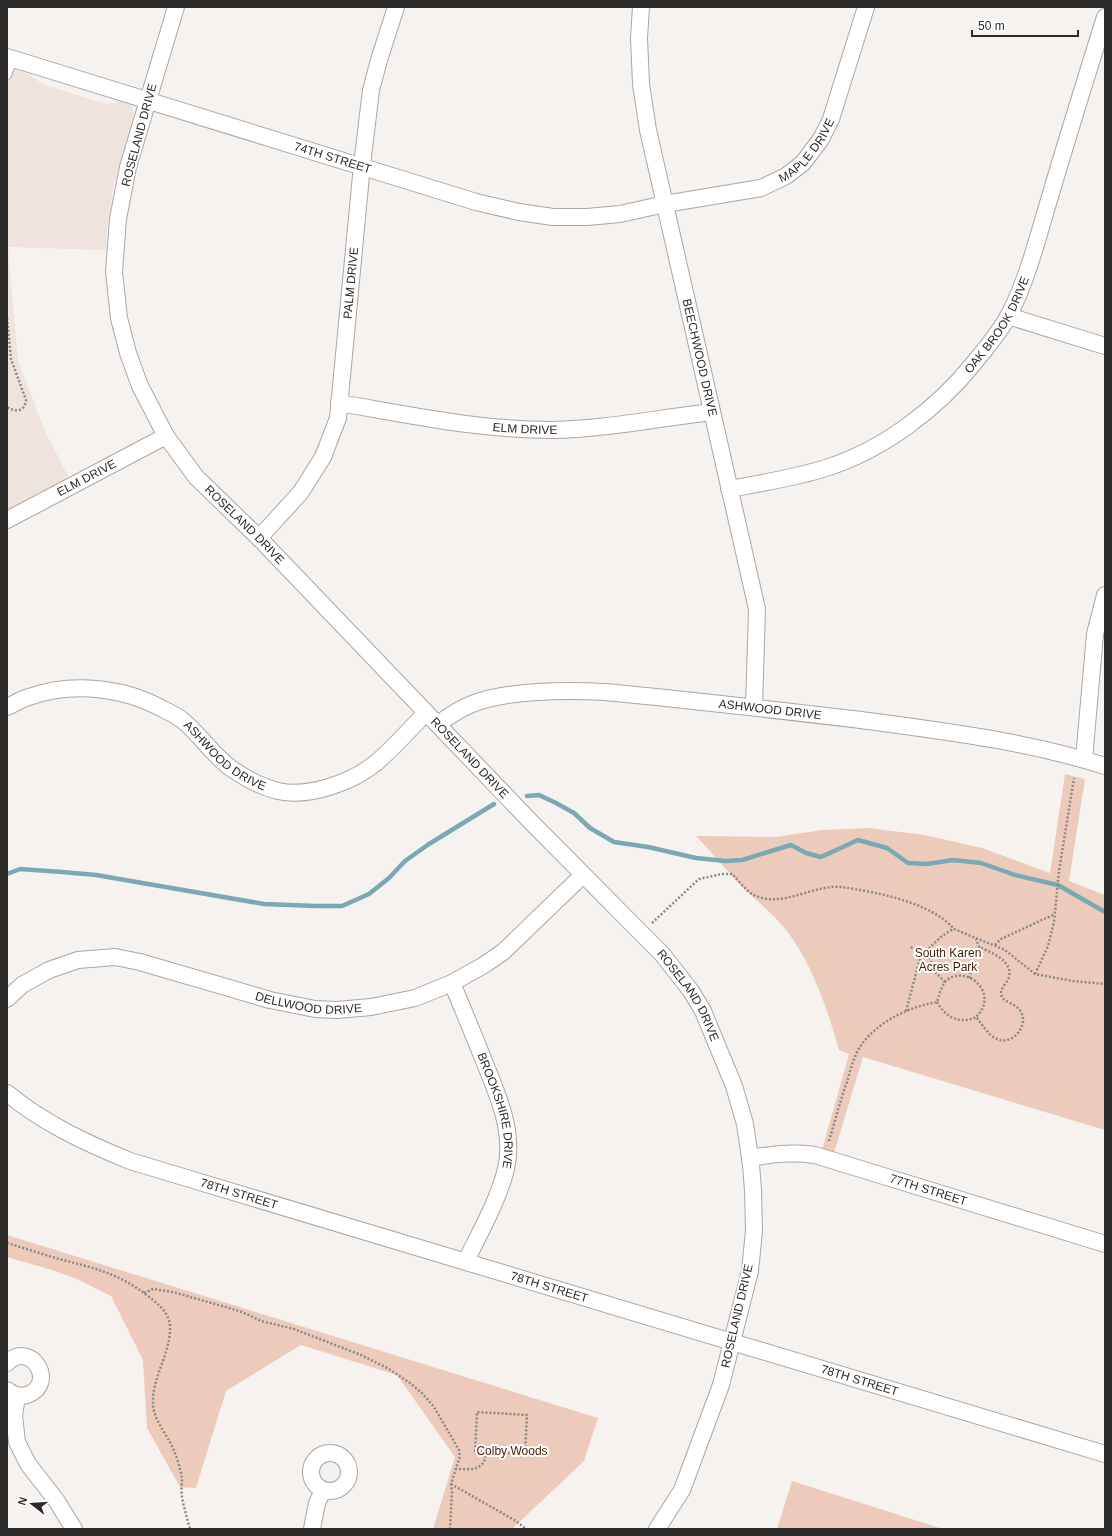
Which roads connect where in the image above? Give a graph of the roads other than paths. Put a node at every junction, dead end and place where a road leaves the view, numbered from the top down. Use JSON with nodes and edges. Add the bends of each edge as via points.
{"nodes":[{"id":1,"x":176,"y":7,"type":"edge"},
{"id":2,"x":396,"y":7,"type":"edge"},
{"id":3,"x":641,"y":7,"type":"edge"},
{"id":4,"x":866,"y":7,"type":"edge"},
{"id":5,"x":1105,"y":17,"type":"edge"},
{"id":6,"x":10,"y":58,"type":"edge"},
{"id":7,"x":7,"y":75,"type":"edge"},
{"id":8,"x":148,"y":100,"type":"junction"},
{"id":9,"x":362,"y":165,"type":"junction"},
{"id":10,"x":665,"y":204,"type":"junction"},
{"id":11,"x":1008,"y":316,"type":"junction"},
{"id":12,"x":1105,"y":346,"type":"edge"},
{"id":13,"x":339,"y":403,"type":"junction"},
{"id":14,"x":712,"y":412,"type":"junction"},
{"id":15,"x":166,"y":436,"type":"junction"},
{"id":16,"x":730,"y":489,"type":"junction"},
{"id":17,"x":7,"y":520,"type":"edge"},
{"id":18,"x":259,"y":538,"type":"junction"},
{"id":19,"x":1105,"y":595,"type":"edge"},
{"id":20,"x":7,"y":707,"type":"edge"},
{"id":21,"x":754,"y":707,"type":"junction"},
{"id":22,"x":426,"y":712,"type":"junction"},
{"id":23,"x":438,"y":724,"type":"junction"},
{"id":24,"x":1084,"y":759,"type":"junction"},
{"id":25,"x":1105,"y":766,"type":"edge"},
{"id":26,"x":583,"y":875,"type":"junction"},
{"id":27,"x":452,"y":983,"type":"junction"},
{"id":28,"x":7,"y":999,"type":"edge"},
{"id":29,"x":7,"y":1093,"type":"edge"},
{"id":30,"x":750,"y":1158,"type":"junction"},
{"id":31,"x":1105,"y":1244,"type":"edge"},
{"id":32,"x":466,"y":1261,"type":"junction"},
{"id":33,"x":733,"y":1341,"type":"junction"},
{"id":34,"x":7,"y":1363,"type":"edge"},
{"id":35,"x":12,"y":1393,"type":"edge"},
{"id":36,"x":1105,"y":1454,"type":"edge"},
{"id":37,"x":323,"y":1490,"type":"dead end"},
{"id":38,"x":74,"y":1529,"type":"edge"},
{"id":39,"x":312,"y":1529,"type":"edge"},
{"id":40,"x":657,"y":1529,"type":"edge"}],
"edges":[{"from":1,"to":8,"type":"street","name":"ROSELAND DRIVE"},
{"from":2,"to":9,"type":"street","name":"PALM DRIVE","via":[[372,90]]},
{"from":3,"to":10,"type":"street","name":"BEECHWOOD DRIVE","via":[[641,84],[648,130]]},
{"from":4,"to":10,"type":"street","name":"MAPLE DRIVE","via":[[831,119],[821,139],[803,163],[786,176],[761,188]]},
{"from":5,"to":11,"type":"street","name":"OAK BROOK DRIVE","via":[[1029,266]]},
{"from":6,"to":7,"type":"lane"},
{"from":6,"to":8,"type":"street","name":"74TH STREET"},
{"from":8,"to":9,"type":"street","name":"74TH STREET"},
{"from":8,"to":15,"type":"street","name":"ROSELAND DRIVE","via":[[128,167],[118,219],[114,272],[119,318],[128,353],[140,386]]},
{"from":9,"to":10,"type":"street","name":"74TH STREET","via":[[476,202],[553,217],[620,214]]},
{"from":9,"to":13,"type":"street","name":"PALM DRIVE"},
{"from":10,"to":14,"type":"street","name":"BEECHWOOD DRIVE"},
{"from":11,"to":12,"type":"street"},
{"from":11,"to":16,"type":"street","name":"OAK BROOK DRIVE","via":[[961,379],[936,404],[909,425],[862,454],[827,468]]},
{"from":13,"to":14,"type":"street","name":"ELM DRIVE","via":[[453,423],[552,430]]},
{"from":13,"to":18,"type":"street","name":"PALM DRIVE","via":[[338,418],[323,457],[301,492]]},
{"from":14,"to":16,"type":"street","name":"BEECHWOOD DRIVE"},
{"from":15,"to":17,"type":"street","name":"ELM DRIVE"},
{"from":15,"to":18,"type":"street","name":"ROSELAND DRIVE","via":[[196,477]]},
{"from":16,"to":21,"type":"street","name":"BEECHWOOD DRIVE","via":[[757,609]]},
{"from":18,"to":22,"type":"street","name":"ROSELAND DRIVE"},
{"from":19,"to":24,"type":"street","via":[[1095,634]]},
{"from":20,"to":22,"type":"street","name":"ASHWOOD DRIVE","via":[[29,697],[63,689],[97,688],[131,695],[181,719],[231,768],[256,783],[278,791],[291,792],[341,784],[360,774],[376,763]]},
{"from":21,"to":23,"type":"street","name":"ASHWOOD DRIVE","via":[[605,692],[533,693],[487,699],[454,712]]},
{"from":21,"to":24,"type":"street","name":"ASHWOOD DRIVE","via":[[966,735]]},
{"from":22,"to":23,"type":"street","name":"ROSELAND DRIVE"},
{"from":23,"to":26,"type":"street","name":"ROSELAND DRIVE"},
{"from":24,"to":25,"type":"street","name":"ASHWOOD DRIVE"},
{"from":26,"to":27,"type":"street","name":"DELLWOOD DRIVE","via":[[503,952]]},
{"from":26,"to":30,"type":"street","name":"ROSELAND DRIVE","via":[[662,954],[703,1011],[734,1086],[745,1124]]},
{"from":27,"to":28,"type":"street","name":"DELLWOOD DRIVE","via":[[415,998],[372,1007],[315,1009],[270,1000],[115,957],[78,960],[49,970],[22,985]]},
{"from":27,"to":32,"type":"street","name":"BROOKSHIRE DRIVE","via":[[506,1118],[508,1143],[506,1169],[497,1196]]},
{"from":29,"to":32,"type":"street","name":"78TH STREET","via":[[50,1123],[89,1144],[130,1161]]},
{"from":30,"to":31,"type":"street","name":"77TH STREET","via":[[796,1152],[815,1155]]},
{"from":30,"to":33,"type":"street","name":"ROSELAND DRIVE","via":[[754,1190],[754,1231],[750,1271]]},
{"from":32,"to":33,"type":"street","name":"78TH STREET"},
{"from":33,"to":36,"type":"street","name":"78TH STREET"},
{"from":33,"to":40,"type":"street","name":"ROSELAND DRIVE","via":[[721,1385],[682,1490]]},
{"from":34,"to":35,"type":"street","via":[[17,1356],[25,1356],[38,1364],[40,1371],[41,1379],[37,1389],[31,1394],[24,1396]]},
{"from":35,"to":38,"type":"street","via":[[17,1442],[28,1464],[56,1500]]},
{"from":37,"to":39,"type":"street","via":[[317,1503]]}]}
